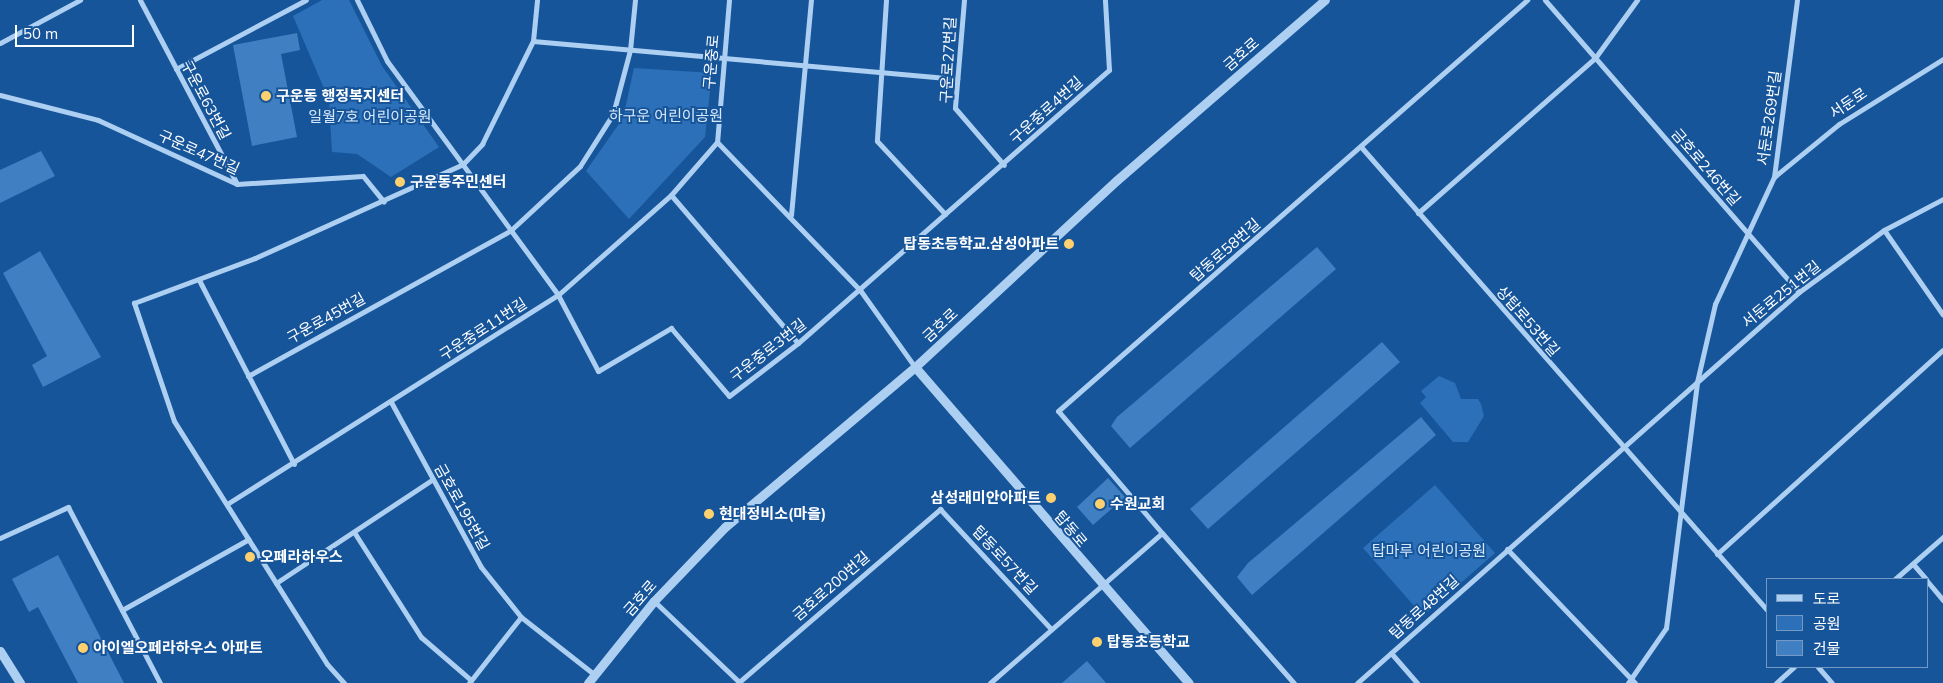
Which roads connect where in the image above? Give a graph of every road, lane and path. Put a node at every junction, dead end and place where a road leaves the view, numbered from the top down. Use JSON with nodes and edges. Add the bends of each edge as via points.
{"nodes":[{"id":1,"x":80,"y":0,"type":"edge"},
{"id":2,"x":140,"y":0,"type":"edge"},
{"id":3,"x":306,"y":0,"type":"edge"},
{"id":4,"x":357,"y":0,"type":"edge"},
{"id":5,"x":538,"y":0,"type":"edge"},
{"id":6,"x":635,"y":0,"type":"edge"},
{"id":7,"x":729,"y":0,"type":"edge"},
{"id":8,"x":811,"y":0,"type":"edge"},
{"id":9,"x":886,"y":0,"type":"edge"},
{"id":10,"x":964,"y":0,"type":"edge"},
{"id":11,"x":1105,"y":0,"type":"edge"},
{"id":12,"x":1325,"y":0,"type":"edge"},
{"id":13,"x":1527,"y":0,"type":"edge"},
{"id":14,"x":1545,"y":0,"type":"edge"},
{"id":15,"x":1638,"y":0,"type":"edge"},
{"id":16,"x":1797,"y":0,"type":"edge"},
{"id":17,"x":533,"y":41,"type":"junction"},
{"id":18,"x":0,"y":43,"type":"edge"},
{"id":19,"x":630,"y":50,"type":"junction"},
{"id":20,"x":724,"y":58,"type":"junction"},
{"id":21,"x":1595,"y":58,"type":"junction"},
{"id":22,"x":1943,"y":59,"type":"edge"},
{"id":23,"x":805,"y":65,"type":"junction"},
{"id":24,"x":176,"y":69,"type":"junction"},
{"id":25,"x":881,"y":72,"type":"junction"},
{"id":26,"x":957,"y":79,"type":"junction"},
{"id":27,"x":0,"y":95,"type":"edge"},
{"id":28,"x":716,"y":142,"type":"junction"},
{"id":29,"x":1362,"y":148,"type":"junction"},
{"id":30,"x":463,"y":164,"type":"junction"},
{"id":31,"x":1004,"y":165,"type":"junction"},
{"id":32,"x":1774,"y":177,"type":"junction"},
{"id":33,"x":237,"y":184,"type":"junction"},
{"id":34,"x":671,"y":195,"type":"junction"},
{"id":35,"x":1943,"y":199,"type":"edge"},
{"id":36,"x":384,"y":202,"type":"junction"},
{"id":37,"x":1418,"y":213,"type":"junction"},
{"id":38,"x":944,"y":214,"type":"junction"},
{"id":39,"x":792,"y":215,"type":"junction"},
{"id":40,"x":511,"y":230,"type":"junction"},
{"id":41,"x":1884,"y":230,"type":"junction"},
{"id":42,"x":1748,"y":234,"type":"junction"},
{"id":43,"x":200,"y":280,"type":"junction"},
{"id":44,"x":860,"y":290,"type":"junction"},
{"id":45,"x":1799,"y":292,"type":"junction"},
{"id":46,"x":558,"y":295,"type":"junction"},
{"id":47,"x":1943,"y":315,"type":"edge"},
{"id":48,"x":798,"y":343,"type":"junction"},
{"id":49,"x":1943,"y":350,"type":"edge"},
{"id":50,"x":916,"y":367,"type":"junction"},
{"id":51,"x":248,"y":376,"type":"junction"},
{"id":52,"x":1697,"y":382,"type":"junction"},
{"id":53,"x":391,"y":402,"type":"junction"},
{"id":54,"x":1622,"y":448,"type":"junction"},
{"id":55,"x":294,"y":464,"type":"junction"},
{"id":56,"x":433,"y":479,"type":"junction"},
{"id":57,"x":227,"y":504,"type":"junction"},
{"id":58,"x":940,"y":509,"type":"joint"},
{"id":59,"x":1678,"y":510,"type":"junction"},
{"id":60,"x":354,"y":532,"type":"junction"},
{"id":61,"x":1162,"y":532,"type":"junction"},
{"id":62,"x":1943,"y":537,"type":"edge"},
{"id":63,"x":0,"y":538,"type":"edge"},
{"id":64,"x":248,"y":539,"type":"junction"},
{"id":65,"x":1507,"y":550,"type":"junction"},
{"id":66,"x":1717,"y":554,"type":"junction"},
{"id":67,"x":1913,"y":564,"type":"junction"},
{"id":68,"x":1896,"y":578,"type":"edge"},
{"id":69,"x":1924,"y":578,"type":"edge"},
{"id":70,"x":1928,"y":582,"type":"edge"},
{"id":71,"x":276,"y":583,"type":"junction"},
{"id":72,"x":1101,"y":586,"type":"junction"},
{"id":73,"x":1943,"y":600,"type":"edge"},
{"id":74,"x":654,"y":601,"type":"junction"},
{"id":75,"x":1766,"y":609,"type":"edge"},
{"id":76,"x":122,"y":610,"type":"junction"},
{"id":77,"x":521,"y":617,"type":"junction"},
{"id":78,"x":1051,"y":629,"type":"junction"},
{"id":79,"x":0,"y":651,"type":"edge"},
{"id":80,"x":1391,"y":653,"type":"junction"},
{"id":81,"x":1793,"y":668,"type":"edge"},
{"id":82,"x":1819,"y":668,"type":"edge"},
{"id":83,"x":595,"y":675,"type":"junction"},
{"id":84,"x":1631,"y":681,"type":"edge"},
{"id":85,"x":470,"y":682,"type":"edge"},
{"id":86,"x":20,"y":683,"type":"edge"},
{"id":87,"x":160,"y":683,"type":"edge"},
{"id":88,"x":344,"y":683,"type":"edge"},
{"id":89,"x":588,"y":683,"type":"edge"},
{"id":90,"x":739,"y":683,"type":"edge"},
{"id":91,"x":990,"y":683,"type":"edge"},
{"id":92,"x":1189,"y":683,"type":"edge"},
{"id":93,"x":1294,"y":683,"type":"edge"},
{"id":94,"x":1357,"y":683,"type":"edge"},
{"id":95,"x":1417,"y":683,"type":"edge"},
{"id":96,"x":1776,"y":683,"type":"edge"},
{"id":97,"x":1832,"y":683,"type":"edge"}],
"edges":[{"from":1,"to":18,"type":"street"},
{"from":2,"to":24,"type":"street","name":"구운로63번길"},
{"from":3,"to":24,"type":"street"},
{"from":4,"to":30,"type":"street","via":[[388,61]]},
{"from":5,"to":17,"type":"street"},
{"from":6,"to":19,"type":"street","name":"구운로45번길"},
{"from":7,"to":20,"type":"street","name":"구운중로"},
{"from":8,"to":23,"type":"street"},
{"from":9,"to":25,"type":"street"},
{"from":10,"to":26,"type":"street","name":"구운로27번길"},
{"from":11,"to":31,"type":"street","name":"구운중로4번길","via":[[1110,70]]},
{"from":12,"to":50,"type":"street","name":"금호로","via":[[1116,180]]},
{"from":13,"to":29,"type":"street","name":"탑동로58번길"},
{"from":14,"to":21,"type":"street","name":"금호로246번길"},
{"from":15,"to":21,"type":"street"},
{"from":16,"to":32,"type":"street","name":"서둔로269번길"},
{"from":17,"to":19,"type":"street"},
{"from":17,"to":30,"type":"street","via":[[482,144]]},
{"from":19,"to":20,"type":"street"},
{"from":19,"to":40,"type":"street","name":"구운로45번길","via":[[613,114],[580,166]]},
{"from":20,"to":23,"type":"street"},
{"from":20,"to":28,"type":"street","name":"구운중로"},
{"from":21,"to":37,"type":"street"},
{"from":21,"to":42,"type":"street","name":"금호로246번길"},
{"from":22,"to":32,"type":"street","name":"서둔로","via":[[1839,124]]},
{"from":23,"to":25,"type":"street"},
{"from":23,"to":39,"type":"street"},
{"from":24,"to":33,"type":"street","name":"구운로63번길"},
{"from":25,"to":26,"type":"street"},
{"from":25,"to":38,"type":"street","via":[[876,141]]},
{"from":26,"to":31,"type":"street","name":"구운로27번길","via":[[955,108]]},
{"from":27,"to":33,"type":"street","name":"구운로47번길","via":[[98,120]]},
{"from":28,"to":34,"type":"street","name":"구운중로11번길"},
{"from":28,"to":39,"type":"street"},
{"from":29,"to":37,"type":"street","name":"상탑로53번길"},
{"from":29,"to":61,"type":"street","name":"탑동로58번길","via":[[1058,411]]},
{"from":30,"to":36,"type":"street"},
{"from":30,"to":40,"type":"street"},
{"from":31,"to":38,"type":"street","name":"구운중로4번길"},
{"from":32,"to":42,"type":"street","name":"서둔로269번길"},
{"from":33,"to":36,"type":"street","name":"구운로47번길","via":[[363,176]]},
{"from":34,"to":46,"type":"street","name":"구운중로11번길"},
{"from":34,"to":48,"type":"street"},
{"from":35,"to":41,"type":"street","name":"서둔로251번길"},
{"from":36,"to":43,"type":"street"},
{"from":37,"to":54,"type":"street","name":"상탑로53번길"},
{"from":38,"to":44,"type":"street","name":"구운중로4번길"},
{"from":39,"to":44,"type":"street"},
{"from":40,"to":46,"type":"street"},
{"from":40,"to":51,"type":"street","name":"구운로45번길"},
{"from":41,"to":45,"type":"street","name":"서둔로251번길"},
{"from":41,"to":47,"type":"street"},
{"from":42,"to":45,"type":"street","name":"금호로246번길"},
{"from":42,"to":52,"type":"street","via":[[1715,304]]},
{"from":43,"to":51,"type":"street"},
{"from":43,"to":57,"type":"street","via":[[134,303],[174,421]]},
{"from":44,"to":48,"type":"street","name":"구운중로3번길"},
{"from":44,"to":50,"type":"street"},
{"from":45,"to":52,"type":"street","name":"서둔로251번길"},
{"from":46,"to":48,"type":"street","name":"구운중로3번길","via":[[598,371],[671,328],[729,396]]},
{"from":46,"to":53,"type":"street","name":"구운중로11번길"},
{"from":49,"to":66,"type":"street"},
{"from":50,"to":72,"type":"street","name":"탑동로"},
{"from":50,"to":74,"type":"street","name":"금호로","via":[[725,527]]},
{"from":51,"to":55,"type":"street"},
{"from":52,"to":54,"type":"street","name":"서둔로251번길"},
{"from":52,"to":59,"type":"street"},
{"from":53,"to":55,"type":"street","name":"구운중로11번길"},
{"from":53,"to":56,"type":"street","name":"금호로195번길"},
{"from":54,"to":59,"type":"street","name":"상탑로53번길"},
{"from":54,"to":65,"type":"street","name":"탑동로48번길"},
{"from":55,"to":57,"type":"street","name":"구운중로11번길"},
{"from":56,"to":60,"type":"street"},
{"from":56,"to":77,"type":"street","name":"금호로195번길","via":[[481,567]]},
{"from":57,"to":64,"type":"street"},
{"from":58,"to":78,"type":"street","name":"탑동로57번길"},
{"from":58,"to":90,"type":"street","name":"금호로200번길"},
{"from":59,"to":66,"type":"street","name":"상탑로53번길"},
{"from":59,"to":84,"type":"street","via":[[1666,628]]},
{"from":60,"to":71,"type":"street"},
{"from":60,"to":85,"type":"street","via":[[421,637]]},
{"from":61,"to":72,"type":"street"},
{"from":61,"to":93,"type":"street","name":"탑동로58번길"},
{"from":62,"to":67,"type":"street"},
{"from":63,"to":76,"type":"street","via":[[68,507]]},
{"from":64,"to":71,"type":"street"},
{"from":64,"to":76,"type":"street"},
{"from":65,"to":80,"type":"street","name":"탑동로48번길"},
{"from":65,"to":84,"type":"street"},
{"from":66,"to":75,"type":"street","name":"상탑로53번길"},
{"from":67,"to":68,"type":"street"},
{"from":67,"to":69,"type":"street"},
{"from":70,"to":73,"type":"street"},
{"from":71,"to":88,"type":"street","via":[[327,664]]},
{"from":72,"to":78,"type":"street"},
{"from":72,"to":92,"type":"street","name":"탑동로"},
{"from":74,"to":83,"type":"street","name":"금호로"},
{"from":74,"to":90,"type":"street","name":"금호로200번길"},
{"from":76,"to":87,"type":"street"},
{"from":77,"to":83,"type":"street","name":"금호로195번길"},
{"from":77,"to":85,"type":"street"},
{"from":78,"to":91,"type":"street"},
{"from":79,"to":86,"type":"street"},
{"from":80,"to":94,"type":"street","name":"탑동로48번길"},
{"from":80,"to":95,"type":"street"},
{"from":81,"to":96,"type":"street"},
{"from":82,"to":97,"type":"street"},
{"from":83,"to":89,"type":"street","name":"금호로"}]}
